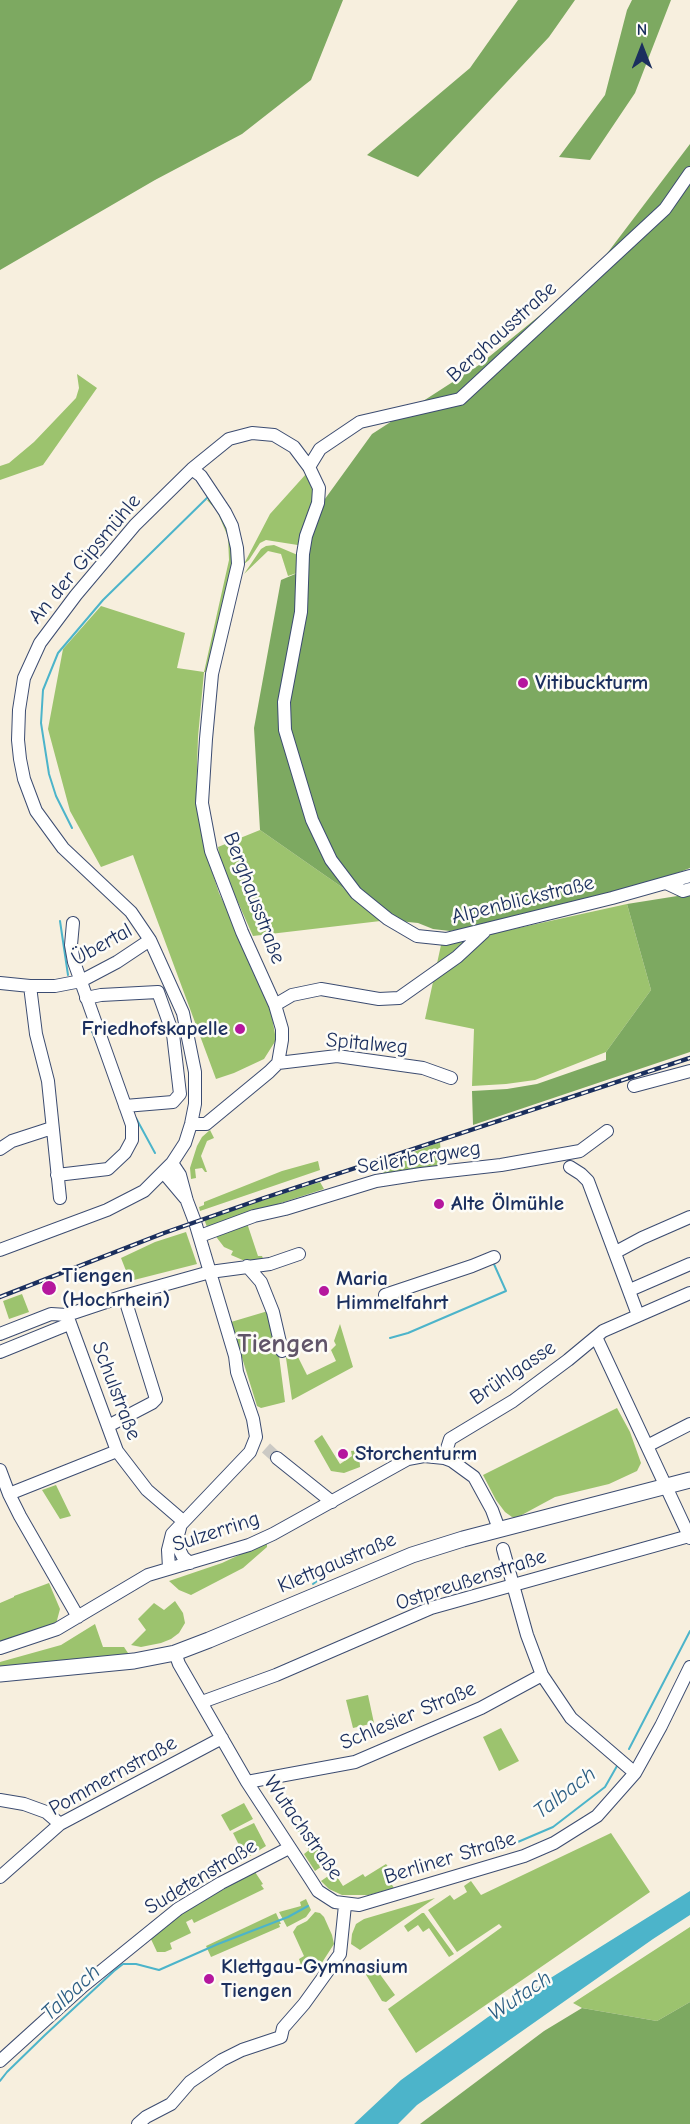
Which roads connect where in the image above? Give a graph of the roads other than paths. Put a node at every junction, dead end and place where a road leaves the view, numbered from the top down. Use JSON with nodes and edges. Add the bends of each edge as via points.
{"nodes":[{"id":1,"x":690,"y":173,"type":"edge"},
{"id":2,"x":309,"y":467,"type":"junction"},
{"id":3,"x":192,"y":469,"type":"junction"},
{"id":4,"x":690,"y":876,"type":"edge"},
{"id":5,"x":666,"y":883,"type":"junction"},
{"id":6,"x":690,"y":889,"type":"edge"},
{"id":7,"x":73,"y":923,"type":"dead end"},
{"id":8,"x":485,"y":931,"type":"junction"},
{"id":9,"x":150,"y":940,"type":"junction"},
{"id":10,"x":81,"y":981,"type":"junction"},
{"id":11,"x":0,"y":983,"type":"edge"},
{"id":12,"x":30,"y":986,"type":"junction"},
{"id":13,"x":86,"y":998,"type":"junction"},
{"id":14,"x":275,"y":1005,"type":"junction"},
{"id":15,"x":278,"y":1063,"type":"junction"},
{"id":16,"x":690,"y":1071,"type":"edge"},
{"id":17,"x":451,"y":1078,"type":"dead end"},
{"id":18,"x":634,"y":1086,"type":"dead end"},
{"id":19,"x":125,"y":1106,"type":"junction"},
{"id":20,"x":191,"y":1124,"type":"junction"},
{"id":21,"x":52,"y":1128,"type":"junction"},
{"id":22,"x":607,"y":1131,"type":"dead end"},
{"id":23,"x":0,"y":1149,"type":"edge"},
{"id":24,"x":172,"y":1163,"type":"junction"},
{"id":25,"x":570,"y":1167,"type":"dead end"},
{"id":26,"x":164,"y":1173,"type":"junction"},
{"id":27,"x":57,"y":1174,"type":"junction"},
{"id":28,"x":60,"y":1198,"type":"dead end"},
{"id":29,"x":187,"y":1201,"type":"junction"},
{"id":30,"x":690,"y":1217,"type":"edge"},
{"id":31,"x":200,"y":1236,"type":"junction"},
{"id":32,"x":0,"y":1250,"type":"edge"},
{"id":33,"x":616,"y":1252,"type":"junction"},
{"id":34,"x":299,"y":1254,"type":"dead end"},
{"id":35,"x":494,"y":1257,"type":"dead end"},
{"id":36,"x":690,"y":1264,"type":"edge"},
{"id":37,"x":247,"y":1266,"type":"junction"},
{"id":38,"x":210,"y":1272,"type":"junction"},
{"id":39,"x":630,"y":1290,"type":"junction"},
{"id":40,"x":690,"y":1293,"type":"edge"},
{"id":41,"x":385,"y":1295,"type":"dead end"},
{"id":42,"x":124,"y":1296,"type":"junction"},
{"id":43,"x":638,"y":1315,"type":"junction"},
{"id":44,"x":68,"y":1319,"type":"junction"},
{"id":45,"x":0,"y":1334,"type":"edge"},
{"id":46,"x":596,"y":1337,"type":"junction"},
{"id":47,"x":282,"y":1351,"type":"dead end"},
{"id":48,"x":0,"y":1352,"type":"edge"},
{"id":49,"x":690,"y":1424,"type":"edge"},
{"id":50,"x":108,"y":1426,"type":"junction"},
{"id":51,"x":256,"y":1437,"type":"junction"},
{"id":52,"x":646,"y":1446,"type":"junction"},
{"id":53,"x":266,"y":1448,"type":"tunnel mouth"},
{"id":54,"x":117,"y":1451,"type":"junction"},
{"id":55,"x":277,"y":1458,"type":"tunnel mouth"},
{"id":56,"x":444,"y":1458,"type":"junction"},
{"id":57,"x":0,"y":1470,"type":"edge"},
{"id":58,"x":690,"y":1480,"type":"edge"},
{"id":59,"x":666,"y":1487,"type":"junction"},
{"id":60,"x":9,"y":1494,"type":"junction"},
{"id":61,"x":332,"y":1502,"type":"junction"},
{"id":62,"x":183,"y":1521,"type":"junction"},
{"id":63,"x":499,"y":1530,"type":"junction"},
{"id":64,"x":689,"y":1537,"type":"edge"},
{"id":65,"x":502,"y":1549,"type":"dead end"},
{"id":66,"x":190,"y":1563,"type":"junction"},
{"id":67,"x":167,"y":1569,"type":"junction"},
{"id":68,"x":512,"y":1585,"type":"junction"},
{"id":69,"x":78,"y":1617,"type":"junction"},
{"id":70,"x":0,"y":1648,"type":"edge"},
{"id":71,"x":183,"y":1657,"type":"junction"},
{"id":72,"x":690,"y":1667,"type":"edge"},
{"id":73,"x":0,"y":1674,"type":"edge"},
{"id":74,"x":542,"y":1675,"type":"junction"},
{"id":75,"x":202,"y":1702,"type":"junction"},
{"id":76,"x":222,"y":1738,"type":"junction"},
{"id":77,"x":634,"y":1773,"type":"junction"},
{"id":78,"x":247,"y":1782,"type":"junction"},
{"id":79,"x":0,"y":1800,"type":"edge"},
{"id":80,"x":60,"y":1824,"type":"junction"},
{"id":81,"x":289,"y":1848,"type":"junction"},
{"id":82,"x":0,"y":1878,"type":"edge"},
{"id":83,"x":345,"y":1905,"type":"junction"},
{"id":84,"x":0,"y":2061,"type":"edge"},
{"id":85,"x":138,"y":2124,"type":"edge"}],
"edges":[{"from":1,"to":2,"type":"street","name":"Berghausstraße","via":[[665,209],[460,399],[360,422],[320,449]]},
{"from":2,"to":3,"type":"street","name":"An der Gipsmühle","via":[[294,447],[262,433],[229,439]]},
{"from":2,"to":8,"type":"street","name":"Alpenblickstraße","via":[[319,488],[318,503],[304,545],[301,612],[284,702],[285,730],[312,820],[331,860],[356,893],[388,920],[417,936],[447,939]]},
{"from":3,"to":9,"type":"street","name":"An der Gipsmühle","via":[[135,525],[40,643],[24,678],[19,710],[20,759],[36,811],[63,848],[131,912]]},
{"from":3,"to":14,"type":"street","name":"Berghausstraße","via":[[201,476],[232,526],[238,564],[212,674],[202,803],[211,851]]},
{"from":4,"to":5,"type":"street","name":"Alpenblickstraße"},
{"from":5,"to":6,"type":"street","via":[[683,891]]},
{"from":5,"to":8,"type":"street","name":"Alpenblickstraße"},
{"from":7,"to":10,"type":"street","via":[[71,945]]},
{"from":8,"to":14,"type":"street","via":[[457,957],[399,998],[379,999],[321,989],[292,995]]},
{"from":9,"to":10,"type":"street","name":"Übertal"},
{"from":9,"to":20,"type":"street","name":"An der Gipsmühle","via":[[183,1013],[191,1044],[195,1104]]},
{"from":10,"to":12,"type":"street","name":"Übertal"},
{"from":10,"to":13,"type":"street"},
{"from":11,"to":12,"type":"street","name":"Übertal"},
{"from":12,"to":21,"type":"street","via":[[36,1034],[48,1081]]},
{"from":13,"to":19,"type":"street"},
{"from":13,"to":19,"type":"street","via":[[158,992],[173,1034],[180,1094],[173,1102]]},
{"from":14,"to":15,"type":"street","name":"Berghausstraße","via":[[282,1034]]},
{"from":15,"to":17,"type":"street","name":"Spitalweg","via":[[337,1056],[423,1068]]},
{"from":15,"to":20,"type":"street","via":[[206,1124]]},
{"from":16,"to":18,"type":"street"},
{"from":19,"to":27,"type":"street","via":[[132,1125],[132,1140],[125,1153],[108,1169]]},
{"from":20,"to":24,"type":"street","name":"An der Gipsmühle"},
{"from":21,"to":23,"type":"street"},
{"from":21,"to":27,"type":"street"},
{"from":22,"to":31,"type":"street","name":"Seilerbergweg","via":[[580,1151],[376,1181]]},
{"from":24,"to":26,"type":"street","name":"An der Gipsmühle"},
{"from":24,"to":29,"type":"street","via":[[180,1174]]},
{"from":25,"to":33,"type":"street","via":[[588,1181]]},
{"from":26,"to":29,"type":"street"},
{"from":26,"to":32,"type":"street","name":"An der Gipsmühle","via":[[122,1204]]},
{"from":27,"to":28,"type":"street"},
{"from":29,"to":31,"type":"street"},
{"from":30,"to":33,"type":"street"},
{"from":31,"to":38,"type":"street"},
{"from":33,"to":39,"type":"street"},
{"from":34,"to":37,"type":"street","via":[[270,1264]]},
{"from":35,"to":41,"type":"street"},
{"from":36,"to":39,"type":"street"},
{"from":37,"to":38,"type":"street"},
{"from":37,"to":47,"type":"street","via":[[261,1282]]},
{"from":38,"to":42,"type":"street"},
{"from":38,"to":51,"type":"street"},
{"from":39,"to":43,"type":"street"},
{"from":40,"to":43,"type":"street","name":"Brühlgasse"},
{"from":42,"to":44,"type":"street"},
{"from":42,"to":50,"type":"street","via":[[156,1398]]},
{"from":43,"to":46,"type":"street","name":"Brühlgasse"},
{"from":44,"to":45,"type":"street","via":[[51,1314]]},
{"from":44,"to":48,"type":"street"},
{"from":44,"to":50,"type":"street","name":"Schulstraße"},
{"from":46,"to":52,"type":"street"},
{"from":46,"to":56,"type":"street","name":"Brühlgasse","via":[[513,1401],[450,1439]]},
{"from":49,"to":52,"type":"street"},
{"from":50,"to":54,"type":"street","name":"Schulstraße"},
{"from":51,"to":53,"type":"street"},
{"from":51,"to":62,"type":"street","via":[[250,1452]]},
{"from":52,"to":59,"type":"street"},
{"from":54,"to":60,"type":"street"},
{"from":54,"to":62,"type":"street","name":"Schulstraße","via":[[147,1490]]},
{"from":55,"to":61,"type":"street"},
{"from":56,"to":61,"type":"street","name":"Sulzerring","via":[[424,1456],[408,1460]]},
{"from":56,"to":63,"type":"street","via":[[474,1477]]},
{"from":57,"to":60,"type":"street"},
{"from":58,"to":59,"type":"main road","name":"Klettgaustraße"},
{"from":59,"to":63,"type":"main road","name":"Klettgaustraße"},
{"from":59,"to":64,"type":"street"},
{"from":60,"to":69,"type":"street"},
{"from":61,"to":66,"type":"street","name":"Sulzerring","via":[[249,1545]]},
{"from":62,"to":66,"type":"street","via":[[177,1539],[183,1557]]},
{"from":62,"to":67,"type":"street","via":[[172,1534]]},
{"from":63,"to":71,"type":"main road","name":"Klettgaustraße","via":[[411,1555],[209,1640]]},
{"from":64,"to":68,"type":"street","name":"Ostpreußenstraße"},
{"from":65,"to":68,"type":"street"},
{"from":66,"to":67,"type":"street","name":"Sulzerring"},
{"from":67,"to":69,"type":"street","name":"Sulzerring","via":[[148,1575]]},
{"from":68,"to":74,"type":"street"},
{"from":68,"to":75,"type":"street","name":"Ostpreußenstraße","via":[[431,1608],[276,1675]]},
{"from":69,"to":70,"type":"street","name":"Sulzerring","via":[[57,1629]]},
{"from":71,"to":73,"type":"main road","name":"Klettgaustraße"},
{"from":71,"to":75,"type":"street","name":"Wutachstraße"},
{"from":72,"to":77,"type":"street","name":"Berliner Straße"},
{"from":74,"to":77,"type":"street","via":[[571,1718]]},
{"from":74,"to":78,"type":"street","name":"Schlesier Straße","via":[[481,1708],[355,1762]]},
{"from":75,"to":76,"type":"street","name":"Wutachstraße"},
{"from":76,"to":78,"type":"street","name":"Wutachstraße"},
{"from":76,"to":80,"type":"street","name":"Pommernstraße"},
{"from":77,"to":83,"type":"street","name":"Berliner Straße","via":[[597,1816],[554,1843],[477,1871],[372,1902]]},
{"from":78,"to":81,"type":"street","name":"Wutachstraße"},
{"from":79,"to":80,"type":"street","via":[[46,1812]]},
{"from":80,"to":82,"type":"street","name":"Pommernstraße"},
{"from":81,"to":83,"type":"street","name":"Wutachstraße","via":[[318,1891]]},
{"from":81,"to":84,"type":"street","name":"Sudetenstraße","via":[[178,1909],[83,1986]]},
{"from":83,"to":85,"type":"street","name":"Wutachstraße","via":[[340,1954],[283,2028],[281,2037],[222,2060],[190,2082],[171,2104]]}]}
